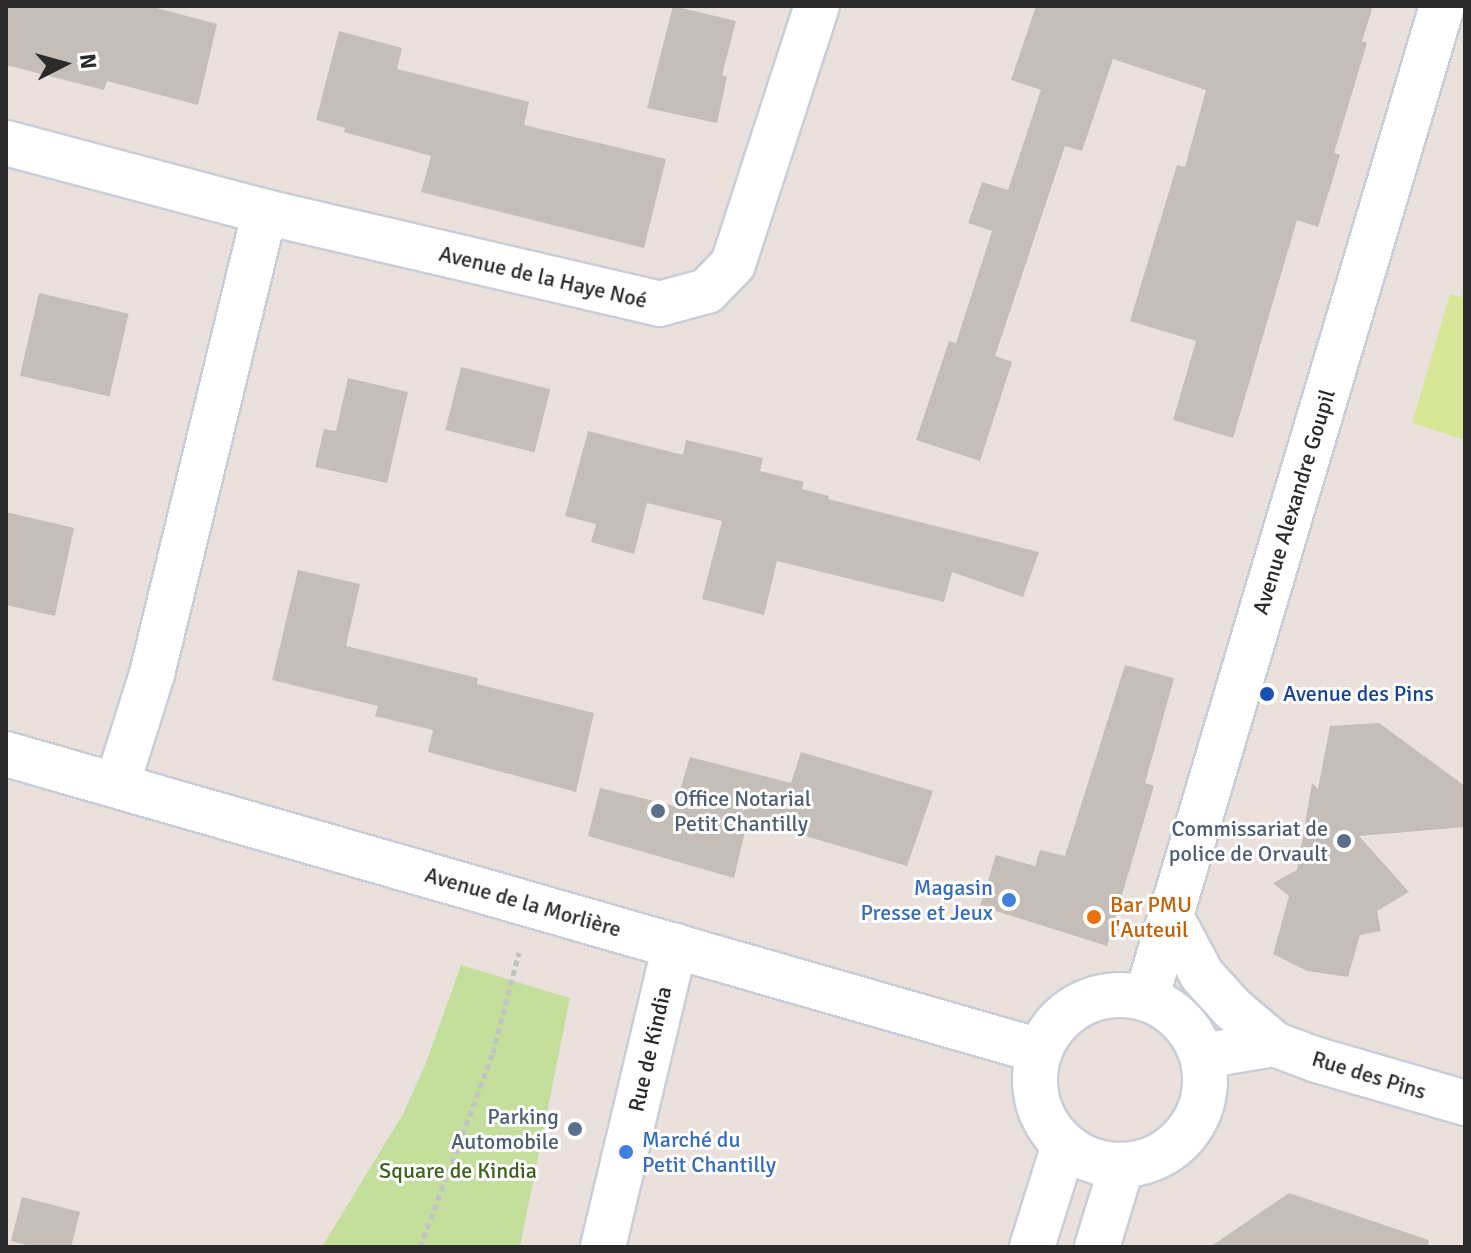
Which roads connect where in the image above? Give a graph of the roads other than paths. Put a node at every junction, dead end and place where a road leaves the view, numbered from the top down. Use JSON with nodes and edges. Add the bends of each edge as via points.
{"nodes":[{"id":1,"x":817,"y":6,"type":"edge"},
{"id":2,"x":1442,"y":6,"type":"edge"},
{"id":3,"x":6,"y":143,"type":"edge"},
{"id":4,"x":265,"y":212,"type":"junction"},
{"id":5,"x":6,"y":754,"type":"edge"},
{"id":6,"x":117,"y":785,"type":"junction"},
{"id":7,"x":1170,"y":915,"type":"junction"},
{"id":8,"x":675,"y":945,"type":"junction"},
{"id":9,"x":1146,"y":999,"type":"junction"},
{"id":10,"x":1274,"y":1044,"type":"junction"},
{"id":11,"x":1040,"y":1051,"type":"junction"},
{"id":12,"x":1202,"y":1056,"type":"junction"},
{"id":13,"x":1465,"y":1103,"type":"edge"},
{"id":14,"x":1064,"y":1145,"type":"junction"},
{"id":15,"x":1122,"y":1165,"type":"junction"},
{"id":16,"x":603,"y":1247,"type":"edge"},
{"id":17,"x":1032,"y":1247,"type":"edge"},
{"id":18,"x":1097,"y":1247,"type":"edge"}],
"edges":[{"from":1,"to":4,"type":"street","name":"Avenue de la Haye Noé","via":[[733,264],[707,291],[659,304]]},
{"from":2,"to":7,"type":"street","name":"Avenue Alexandre Goupil"},
{"from":3,"to":4,"type":"street","name":"Avenue de la Haye Noé"},
{"from":4,"to":6,"type":"street","via":[[152,674]]},
{"from":5,"to":6,"type":"street","name":"Avenue de la Morlière"},
{"from":6,"to":8,"type":"street","name":"Avenue de la Morlière"},
{"from":7,"to":9,"type":"street","name":"Avenue Alexandre Goupil"},
{"from":7,"to":10,"type":"street","name":"Rue des Pins","via":[[1202,975]]},
{"from":8,"to":11,"type":"street","name":"Avenue de la Morlière"},
{"from":8,"to":16,"type":"street","name":"Rue de Kindia"},
{"from":9,"to":11,"type":"street","via":[[1120,994],[1082,1004],[1052,1028]]},
{"from":9,"to":12,"type":"street","via":[[1170,1011]]},
{"from":10,"to":12,"type":"street","name":"Rue des Pins"},
{"from":10,"to":13,"type":"street","name":"Rue des Pins"},
{"from":11,"to":14,"type":"street","via":[[1035,1076],[1038,1102]]},
{"from":12,"to":15,"type":"street","via":[[1205,1081],[1189,1130],[1159,1155]]},
{"from":14,"to":15,"type":"street","via":[[1101,1163]]},
{"from":14,"to":17,"type":"street"},
{"from":15,"to":18,"type":"street"}]}
